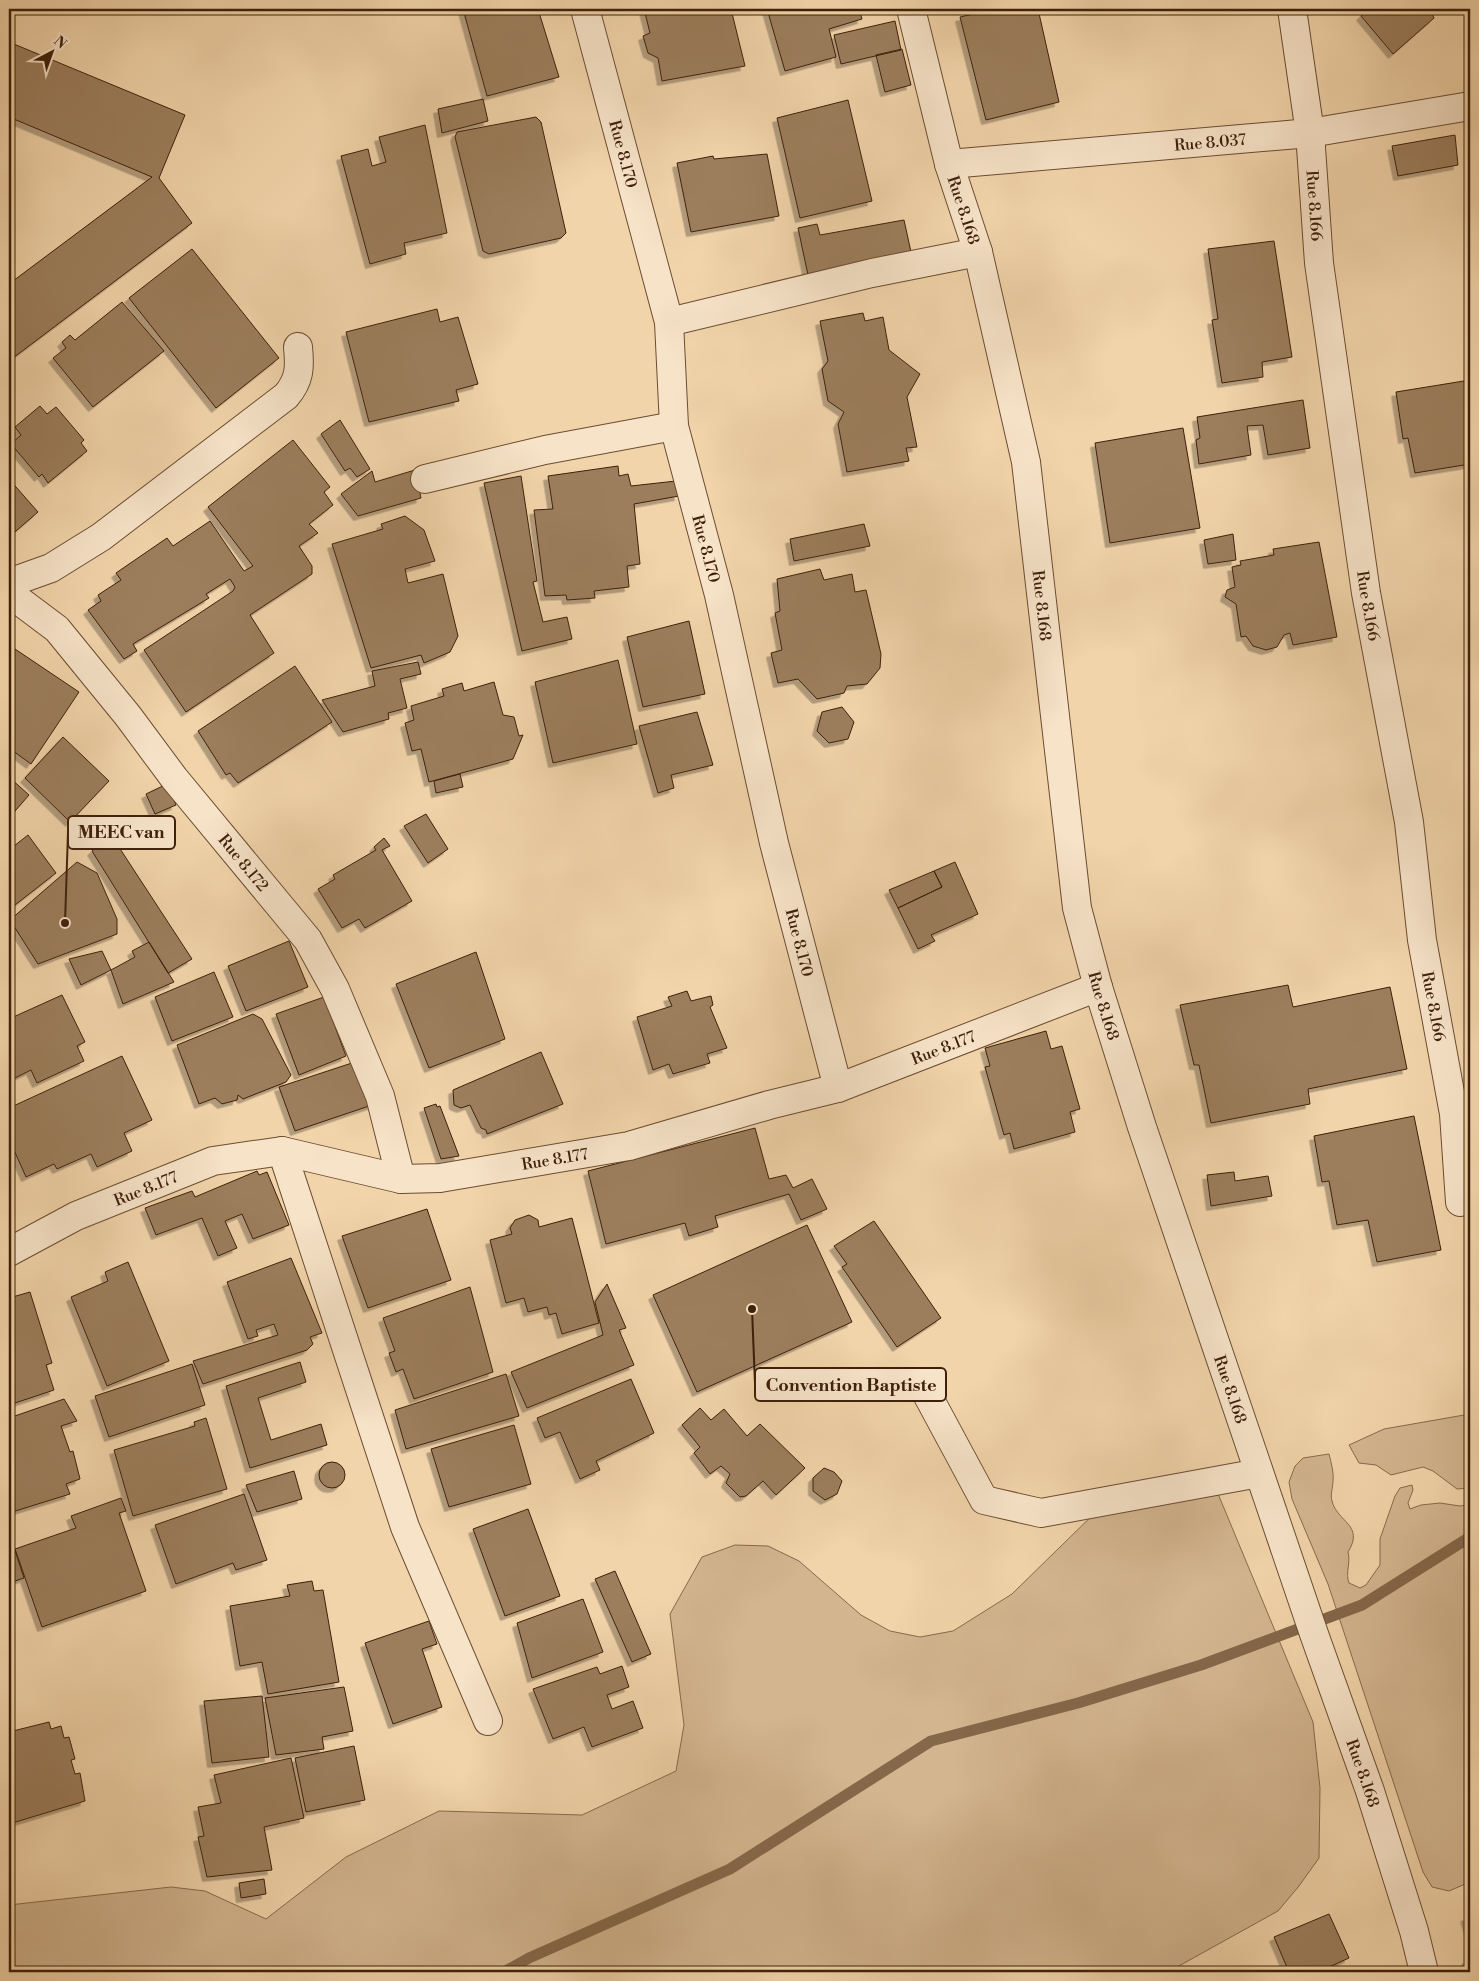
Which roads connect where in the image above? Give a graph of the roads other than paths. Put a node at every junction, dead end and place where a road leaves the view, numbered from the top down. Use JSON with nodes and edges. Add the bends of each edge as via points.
{"nodes":[{"id":1,"x":585,"y":9,"type":"edge"},
{"id":2,"x":911,"y":9,"type":"edge"},
{"id":3,"x":1292,"y":9,"type":"edge"},
{"id":4,"x":1470,"y":106,"type":"edge"},
{"id":5,"x":1310,"y":133,"type":"junction"},
{"id":6,"x":949,"y":164,"type":"junction"},
{"id":7,"x":978,"y":252,"type":"junction"},
{"id":8,"x":669,"y":322,"type":"junction"},
{"id":9,"x":298,"y":346,"type":"dead end"},
{"id":10,"x":674,"y":426,"type":"junction"},
{"id":11,"x":425,"y":480,"type":"dead end"},
{"id":12,"x":9,"y":583,"type":"edge"},
{"id":13,"x":9,"y":593,"type":"edge"},
{"id":14,"x":1098,"y":987,"type":"junction"},
{"id":15,"x":838,"y":1088,"type":"junction"},
{"id":16,"x":282,"y":1151,"type":"junction"},
{"id":17,"x":401,"y":1179,"type":"junction"},
{"id":18,"x":1460,"y":1202,"type":"dead end"},
{"id":19,"x":9,"y":1252,"type":"edge"},
{"id":20,"x":928,"y":1396,"type":"dead end"},
{"id":21,"x":1259,"y":1473,"type":"junction"},
{"id":22,"x":488,"y":1721,"type":"dead end"},
{"id":23,"x":1424,"y":1972,"type":"edge"}],
"edges":[{"from":1,"to":8,"type":"street","name":"Rue 8.170"},
{"from":2,"to":6,"type":"street","name":"Rue 8.168"},
{"from":3,"to":5,"type":"street","name":"Rue 8.166"},
{"from":4,"to":5,"type":"street","name":"Rue 8.037"},
{"from":5,"to":6,"type":"street","name":"Rue 8.037"},
{"from":5,"to":18,"type":"street","name":"Rue 8.166","via":[[1321,272],[1366,593],[1407,813],[1422,940],[1454,1114]]},
{"from":6,"to":7,"type":"street","name":"Rue 8.168"},
{"from":7,"to":8,"type":"street","via":[[872,273]]},
{"from":7,"to":14,"type":"street","name":"Rue 8.168","via":[[1026,462],[1077,908]]},
{"from":8,"to":10,"type":"street","name":"Rue 8.170"},
{"from":9,"to":12,"type":"street","via":[[300,367],[296,385],[286,396],[101,537],[51,568]]},
{"from":10,"to":11,"type":"street","via":[[545,450]]},
{"from":10,"to":15,"type":"street","name":"Rue 8.170","via":[[719,595],[774,843]]},
{"from":13,"to":17,"type":"street","name":"Rue 8.172","via":[[57,630],[308,940],[335,989],[380,1096]]},
{"from":14,"to":15,"type":"street","name":"Rue 8.177"},
{"from":14,"to":21,"type":"street","name":"Rue 8.168"},
{"from":15,"to":17,"type":"street","name":"Rue 8.177","via":[[628,1146],[440,1178]]},
{"from":16,"to":17,"type":"street","name":"Rue 8.177"},
{"from":16,"to":19,"type":"street","name":"Rue 8.177","via":[[213,1161],[76,1216]]},
{"from":16,"to":22,"type":"street","via":[[405,1527]]},
{"from":20,"to":21,"type":"street","via":[[984,1500],[1041,1513]]},
{"from":21,"to":23,"type":"street","name":"Rue 8.168","via":[[1370,1791]]}]}
